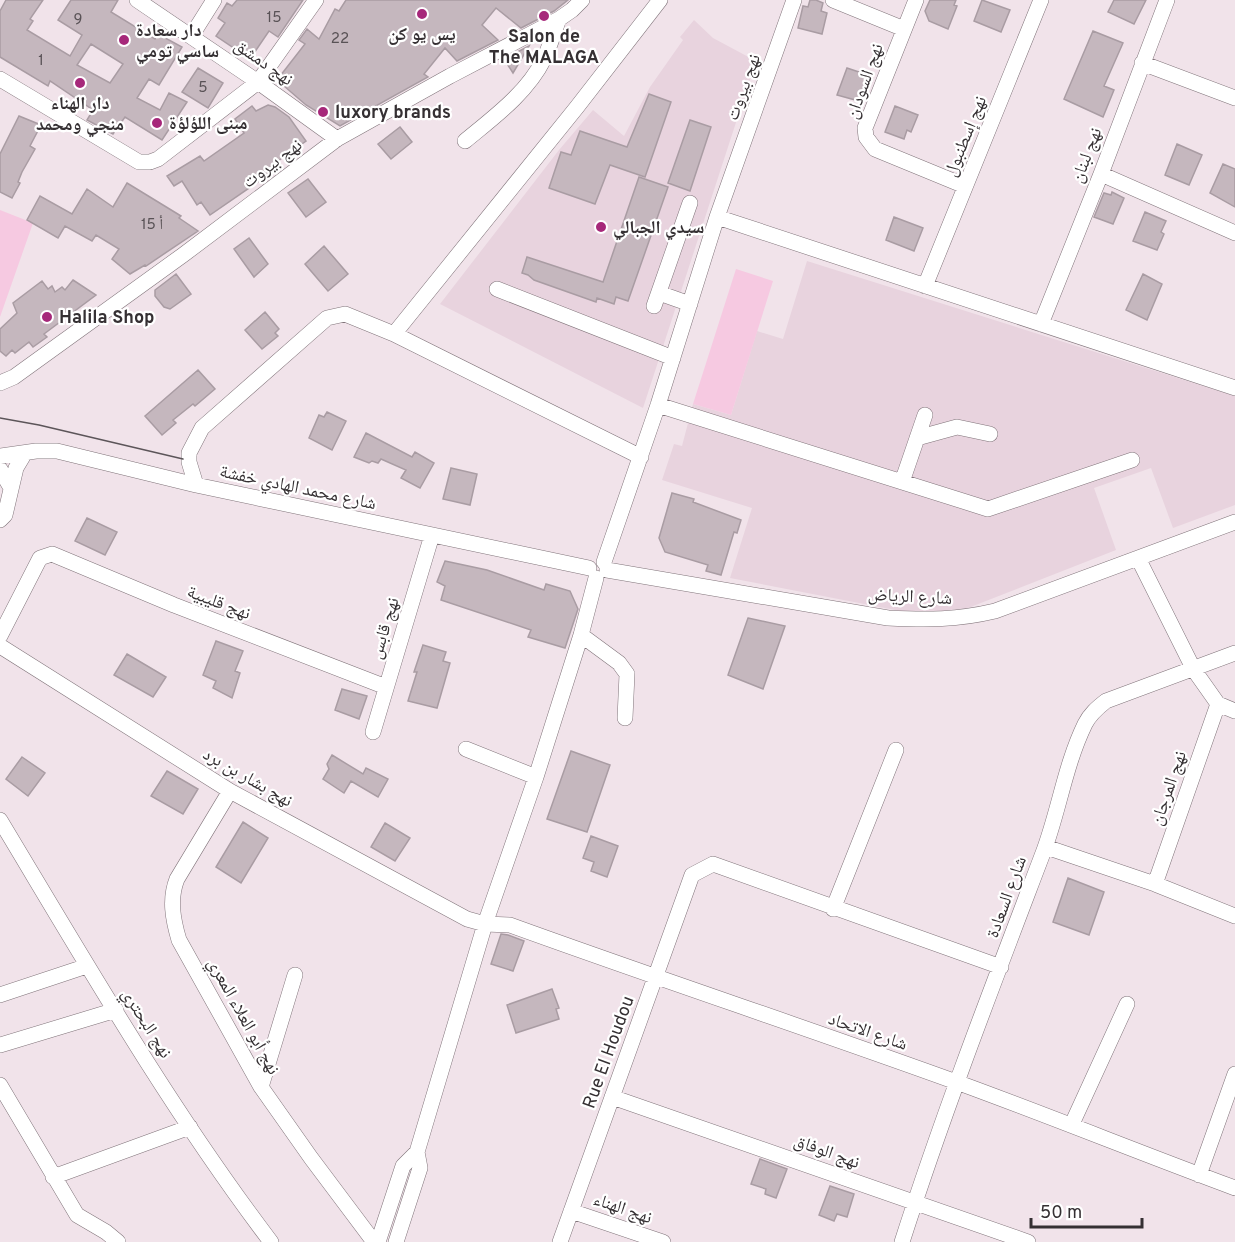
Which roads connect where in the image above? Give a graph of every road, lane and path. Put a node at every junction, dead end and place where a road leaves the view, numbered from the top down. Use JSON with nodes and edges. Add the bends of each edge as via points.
{"nodes":[{"id":1,"x":137,"y":0,"type":"edge"},
{"id":2,"x":214,"y":0,"type":"edge"},
{"id":3,"x":316,"y":0,"type":"edge"},
{"id":4,"x":582,"y":0,"type":"edge"},
{"id":5,"x":660,"y":0,"type":"edge"},
{"id":6,"x":794,"y":0,"type":"edge"},
{"id":7,"x":833,"y":0,"type":"edge"},
{"id":8,"x":915,"y":0,"type":"edge"},
{"id":9,"x":1041,"y":0,"type":"edge"},
{"id":10,"x":1167,"y":0,"type":"edge"},
{"id":11,"x":559,"y":19,"type":"junction"},
{"id":12,"x":904,"y":29,"type":"junction"},
{"id":13,"x":192,"y":36,"type":"junction"},
{"id":14,"x":1142,"y":63,"type":"junction"},
{"id":15,"x":1,"y":82,"type":"edge"},
{"id":16,"x":258,"y":82,"type":"junction"},
{"id":17,"x":1235,"y":98,"type":"edge"},
{"id":18,"x":337,"y":139,"type":"junction"},
{"id":19,"x":465,"y":141,"type":"dead end"},
{"id":20,"x":1101,"y":174,"type":"junction"},
{"id":21,"x":965,"y":186,"type":"junction"},
{"id":22,"x":690,"y":203,"type":"dead end"},
{"id":23,"x":717,"y":218,"type":"junction"},
{"id":24,"x":1235,"y":232,"type":"edge"},
{"id":25,"x":926,"y":286,"type":"junction"},
{"id":26,"x":497,"y":289,"type":"dead end"},
{"id":27,"x":690,"y":304,"type":"junction"},
{"id":28,"x":1041,"y":324,"type":"junction"},
{"id":29,"x":394,"y":334,"type":"junction"},
{"id":30,"x":673,"y":358,"type":"junction"},
{"id":31,"x":0,"y":383,"type":"edge"},
{"id":32,"x":1235,"y":388,"type":"edge"},
{"id":33,"x":658,"y":405,"type":"junction"},
{"id":34,"x":926,"y":415,"type":"dead end"},
{"id":35,"x":990,"y":434,"type":"dead end"},
{"id":36,"x":917,"y":438,"type":"junction"},
{"id":37,"x":25,"y":453,"type":"junction"},
{"id":38,"x":0,"y":456,"type":"edge"},
{"id":39,"x":641,"y":457,"type":"junction"},
{"id":40,"x":1132,"y":460,"type":"dead end"},
{"id":41,"x":0,"y":469,"type":"edge"},
{"id":42,"x":902,"y":482,"type":"junction"},
{"id":43,"x":196,"y":485,"type":"junction"},
{"id":44,"x":11,"y":488,"type":"junction"},
{"id":45,"x":0,"y":519,"type":"edge"},
{"id":46,"x":1235,"y":522,"type":"edge"},
{"id":47,"x":432,"y":535,"type":"junction"},
{"id":48,"x":1138,"y":558,"type":"junction"},
{"id":49,"x":599,"y":569,"type":"junction"},
{"id":50,"x":581,"y":635,"type":"junction"},
{"id":51,"x":0,"y":636,"type":"edge"},
{"id":52,"x":0,"y":646,"type":"edge"},
{"id":53,"x":1235,"y":653,"type":"edge"},
{"id":54,"x":1194,"y":670,"type":"junction"},
{"id":55,"x":386,"y":687,"type":"junction"},
{"id":56,"x":1218,"y":704,"type":"junction"},
{"id":57,"x":1235,"y":711,"type":"edge"},
{"id":58,"x":625,"y":718,"type":"dead end"},
{"id":59,"x":373,"y":732,"type":"dead end"},
{"id":60,"x":466,"y":749,"type":"dead end"},
{"id":61,"x":896,"y":750,"type":"dead end"},
{"id":62,"x":536,"y":777,"type":"junction"},
{"id":63,"x":230,"y":791,"type":"junction"},
{"id":64,"x":0,"y":820,"type":"edge"},
{"id":65,"x":16,"y":846,"type":"junction"},
{"id":66,"x":1046,"y":847,"type":"junction"},
{"id":67,"x":0,"y":851,"type":"edge"},
{"id":68,"x":1155,"y":884,"type":"junction"},
{"id":69,"x":834,"y":909,"type":"junction"},
{"id":70,"x":1235,"y":916,"type":"edge"},
{"id":71,"x":485,"y":924,"type":"junction"},
{"id":72,"x":87,"y":966,"type":"junction"},
{"id":73,"x":1001,"y":967,"type":"junction"},
{"id":74,"x":295,"y":975,"type":"dead end"},
{"id":75,"x":655,"y":978,"type":"junction"},
{"id":76,"x":0,"y":995,"type":"edge"},
{"id":77,"x":1127,"y":1004,"type":"dead end"},
{"id":78,"x":116,"y":1010,"type":"junction"},
{"id":79,"x":0,"y":1045,"type":"edge"},
{"id":80,"x":1235,"y":1074,"type":"edge"},
{"id":81,"x":957,"y":1082,"type":"junction"},
{"id":82,"x":0,"y":1085,"type":"edge"},
{"id":83,"x":261,"y":1087,"type":"junction"},
{"id":84,"x":612,"y":1096,"type":"junction"},
{"id":85,"x":1072,"y":1124,"type":"junction"},
{"id":86,"x":190,"y":1127,"type":"junction"},
{"id":87,"x":417,"y":1152,"type":"junction"},
{"id":88,"x":1199,"y":1175,"type":"junction"},
{"id":89,"x":53,"y":1177,"type":"junction"},
{"id":90,"x":1235,"y":1188,"type":"edge"},
{"id":91,"x":915,"y":1203,"type":"junction"},
{"id":92,"x":571,"y":1211,"type":"junction"},
{"id":93,"x":118,"y":1242,"type":"edge"},
{"id":94,"x":271,"y":1242,"type":"edge"},
{"id":95,"x":376,"y":1242,"type":"edge"},
{"id":96,"x":396,"y":1242,"type":"edge"},
{"id":97,"x":560,"y":1242,"type":"edge"},
{"id":98,"x":663,"y":1242,"type":"edge"},
{"id":99,"x":902,"y":1242,"type":"edge"},
{"id":100,"x":1028,"y":1242,"type":"edge"}],
"edges":[{"from":1,"to":13,"type":"street","name":"نهج دمشق"},
{"from":2,"to":13,"type":"street"},
{"from":3,"to":16,"type":"street"},
{"from":4,"to":11,"type":"street","name":"نهج بيروت"},
{"from":5,"to":29,"type":"street"},
{"from":6,"to":23,"type":"street","name":"نهج بيروت"},
{"from":7,"to":12,"type":"street"},
{"from":8,"to":12,"type":"street","name":"نهج السودان"},
{"from":9,"to":21,"type":"street","name":"نهج إسطنبول"},
{"from":10,"to":14,"type":"street","name":"نهج لبنان"},
{"from":11,"to":18,"type":"street","name":"نهج بيروت"},
{"from":11,"to":19,"type":"street","via":[[536,71],[512,101]]},
{"from":12,"to":21,"type":"street","name":"نهج السودان","via":[[865,128],[866,137],[875,149]]},
{"from":13,"to":16,"type":"street","name":"نهج دمشق"},
{"from":14,"to":17,"type":"street"},
{"from":14,"to":20,"type":"street","name":"نهج لبنان"},
{"from":15,"to":16,"type":"street","via":[[139,162],[158,159]]},
{"from":16,"to":18,"type":"street","name":"نهج دمشق"},
{"from":18,"to":31,"type":"street","name":"نهج بيروت","via":[[14,377]]},
{"from":20,"to":24,"type":"street"},
{"from":20,"to":28,"type":"street","name":"نهج لبنان"},
{"from":21,"to":25,"type":"street","name":"نهج إسطنبول"},
{"from":22,"to":27,"type":"street","via":[[657,299]]},
{"from":23,"to":25,"type":"street"},
{"from":23,"to":27,"type":"street","name":"نهج بيروت"},
{"from":25,"to":28,"type":"street"},
{"from":26,"to":30,"type":"street"},
{"from":27,"to":30,"type":"street","name":"نهج بيروت"},
{"from":28,"to":32,"type":"street"},
{"from":29,"to":39,"type":"street"},
{"from":29,"to":43,"type":"street","via":[[345,314],[327,318],[202,428],[189,453]]},
{"from":30,"to":33,"type":"street","name":"نهج بيروت"},
{"from":33,"to":39,"type":"street","name":"نهج بيروت"},
{"from":33,"to":42,"type":"street"},
{"from":34,"to":36,"type":"street"},
{"from":35,"to":36,"type":"street","via":[[957,427]]},
{"from":36,"to":42,"type":"street"},
{"from":37,"to":38,"type":"street","name":"شارع محمد الهادي خفشة"},
{"from":37,"to":43,"type":"street","name":"شارع محمد الهادي خفشة","via":[[57,451]]},
{"from":37,"to":44,"type":"street"},
{"from":39,"to":49,"type":"street","name":"نهج بيروت"},
{"from":40,"to":42,"type":"street","via":[[988,509]]},
{"from":41,"to":44,"type":"street"},
{"from":43,"to":47,"type":"street","name":"شارع محمد الهادي خفشة"},
{"from":44,"to":45,"type":"street","via":[[5,515]]},
{"from":46,"to":48,"type":"street","name":"شارع الرياض"},
{"from":47,"to":49,"type":"street","name":"شارع محمد الهادي خفشة"},
{"from":47,"to":55,"type":"street","name":"نهج قابس"},
{"from":48,"to":49,"type":"street","name":"شارع الرياض","via":[[994,611],[933,621],[888,618]]},
{"from":48,"to":54,"type":"street"},
{"from":49,"to":50,"type":"street","name":"نهج بيروت"},
{"from":50,"to":58,"type":"street","via":[[619,663],[627,674]]},
{"from":50,"to":62,"type":"street","name":"نهج بيروت"},
{"from":51,"to":55,"type":"street","name":"نهج قليبية","via":[[40,558],[57,556]]},
{"from":52,"to":63,"type":"street","name":"نهج بشار بن برد"},
{"from":53,"to":54,"type":"street","name":"شارع السعادة"},
{"from":54,"to":56,"type":"street"},
{"from":54,"to":66,"type":"street","name":"شارع السعادة","via":[[1106,701],[1094,709],[1076,745]]},
{"from":55,"to":59,"type":"street","name":"نهج قابس"},
{"from":56,"to":57,"type":"street"},
{"from":56,"to":68,"type":"street","name":"نهج المرجان"},
{"from":60,"to":62,"type":"street"},
{"from":61,"to":69,"type":"street"},
{"from":62,"to":71,"type":"street","name":"نهج بيروت"},
{"from":63,"to":71,"type":"street","name":"نهج بشار بن برد","via":[[468,919]]},
{"from":63,"to":83,"type":"street","name":"نهج أبو العلاء المعري","via":[[177,879],[173,890],[174,921],[179,940]]},
{"from":64,"to":65,"type":"street","name":"نهج البحتري"},
{"from":65,"to":67,"type":"street"},
{"from":65,"to":72,"type":"street","name":"نهج البحتري"},
{"from":66,"to":68,"type":"street"},
{"from":66,"to":73,"type":"street","name":"شارع السعادة"},
{"from":68,"to":70,"type":"street"},
{"from":69,"to":73,"type":"street"},
{"from":69,"to":75,"type":"street","name":"Rue El Houdou","via":[[714,864],[692,875]]},
{"from":71,"to":75,"type":"street","name":"شارع الاتحاد","via":[[510,925]]},
{"from":71,"to":87,"type":"street","name":"نهج بيروت"},
{"from":72,"to":76,"type":"street"},
{"from":72,"to":78,"type":"street","name":"نهج البحتري"},
{"from":73,"to":81,"type":"street","name":"شارع السعادة"},
{"from":74,"to":83,"type":"street"},
{"from":75,"to":81,"type":"street","name":"شارع الاتحاد"},
{"from":75,"to":84,"type":"street","name":"Rue El Houdou"},
{"from":77,"to":85,"type":"street"},
{"from":78,"to":79,"type":"street"},
{"from":78,"to":86,"type":"street","name":"نهج البحتري"},
{"from":80,"to":88,"type":"street"},
{"from":81,"to":85,"type":"street","name":"شارع الاتحاد"},
{"from":81,"to":91,"type":"street","name":"شارع السعادة"},
{"from":82,"to":89,"type":"street"},
{"from":83,"to":95,"type":"street","name":"نهج أبو العلاء المعري"},
{"from":84,"to":91,"type":"street","name":"نهج الوفاق"},
{"from":84,"to":92,"type":"street","name":"Rue El Houdou"},
{"from":85,"to":88,"type":"street","name":"شارع الاتحاد"},
{"from":86,"to":89,"type":"street"},
{"from":86,"to":94,"type":"street","name":"نهج البحتري"},
{"from":87,"to":95,"type":"street","via":[[403,1166]]},
{"from":87,"to":96,"type":"street","via":[[420,1168]]},
{"from":88,"to":90,"type":"street","name":"شارع الاتحاد"},
{"from":89,"to":93,"type":"street","via":[[77,1215]]},
{"from":91,"to":99,"type":"street","name":"شارع السعادة"},
{"from":91,"to":100,"type":"street","name":"نهج الوفاق"},
{"from":92,"to":97,"type":"street","name":"Rue El Houdou"},
{"from":92,"to":98,"type":"street","name":"نهج الهناء"}]}
